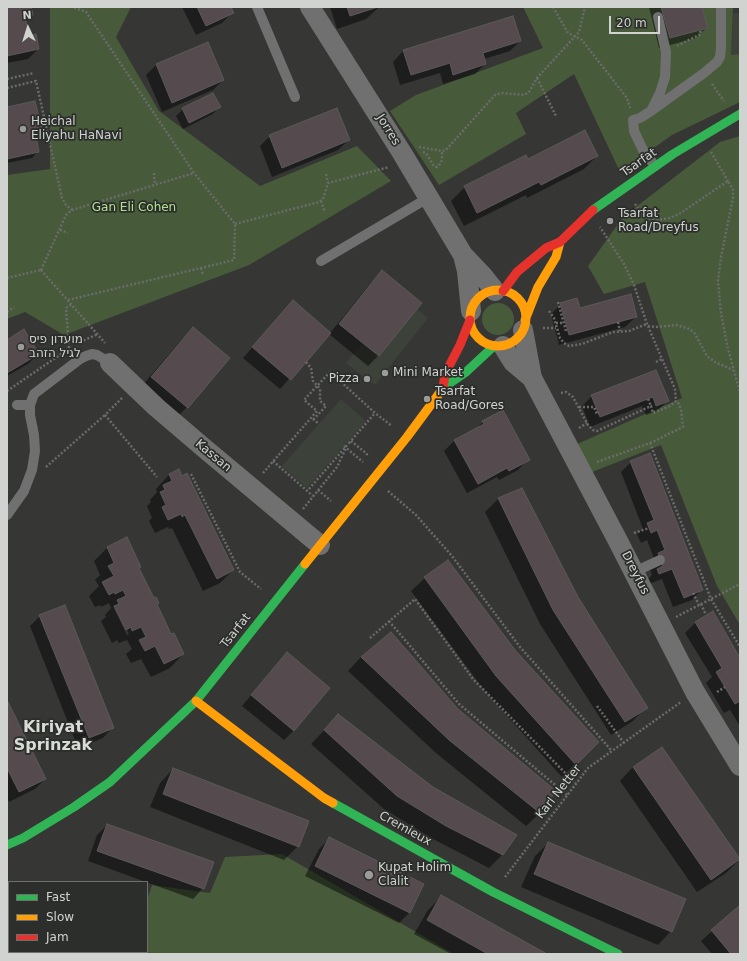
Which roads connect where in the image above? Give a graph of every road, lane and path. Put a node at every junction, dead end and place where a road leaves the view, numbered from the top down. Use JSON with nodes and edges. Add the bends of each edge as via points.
{"nodes":[{"id":1,"x":73,"y":7,"type":"edge"},
{"id":2,"x":257,"y":7,"type":"edge"},
{"id":3,"x":310,"y":7,"type":"edge"},
{"id":4,"x":553,"y":7,"type":"edge"},
{"id":5,"x":585,"y":7,"type":"edge"},
{"id":6,"x":721,"y":7,"type":"edge"},
{"id":7,"x":658,"y":17,"type":"dead end"},
{"id":8,"x":700,"y":30,"type":"dead end"},
{"id":9,"x":575,"y":36,"type":"junction"},
{"id":10,"x":666,"y":52,"type":"junction"},
{"id":11,"x":34,"y":73,"type":"dead end"},
{"id":12,"x":537,"y":78,"type":"junction"},
{"id":13,"x":7,"y":79,"type":"edge"},
{"id":14,"x":714,"y":87,"type":"dead end"},
{"id":15,"x":7,"y":88,"type":"edge"},
{"id":16,"x":721,"y":95,"type":"dead end"},
{"id":17,"x":295,"y":97,"type":"dead end"},
{"id":18,"x":651,"y":110,"type":"junction"},
{"id":19,"x":740,"y":114,"type":"edge"},
{"id":20,"x":556,"y":116,"type":"dead end"},
{"id":21,"x":633,"y":120,"type":"junction"},
{"id":22,"x":424,"y":147,"type":"dead end"},
{"id":23,"x":442,"y":151,"type":"junction"},
{"id":24,"x":412,"y":154,"type":"junction"},
{"id":25,"x":713,"y":155,"type":"dead end"},
{"id":26,"x":654,"y":166,"type":"junction"},
{"id":27,"x":194,"y":173,"type":"junction"},
{"id":28,"x":154,"y":174,"type":"dead end"},
{"id":29,"x":326,"y":174,"type":"dead end"},
{"id":30,"x":728,"y":181,"type":"junction"},
{"id":31,"x":328,"y":183,"type":"junction"},
{"id":32,"x":156,"y":185,"type":"junction"},
{"id":33,"x":624,"y":188,"type":"junction"},
{"id":34,"x":428,"y":198,"type":"junction"},
{"id":35,"x":321,"y":201,"type":"junction"},
{"id":36,"x":72,"y":210,"type":"junction"},
{"id":37,"x":324,"y":212,"type":"dead end"},
{"id":38,"x":235,"y":224,"type":"junction"},
{"id":39,"x":60,"y":230,"type":"junction"},
{"id":40,"x":68,"y":233,"type":"dead end"},
{"id":41,"x":606,"y":237,"type":"dead end"},
{"id":42,"x":560,"y":242,"type":"junction"},
{"id":43,"x":463,"y":255,"type":"junction"},
{"id":44,"x":321,"y":261,"type":"dead end"},
{"id":45,"x":201,"y":268,"type":"junction"},
{"id":46,"x":41,"y":270,"type":"junction"},
{"id":47,"x":203,"y":275,"type":"dead end"},
{"id":48,"x":7,"y":278,"type":"edge"},
{"id":49,"x":499,"y":291,"type":"junction"},
{"id":50,"x":68,"y":300,"type":"junction"},
{"id":51,"x":558,"y":302,"type":"dead end"},
{"id":52,"x":72,"y":304,"type":"junction"},
{"id":53,"x":14,"y":308,"type":"dead end"},
{"id":54,"x":546,"y":309,"type":"dead end"},
{"id":55,"x":7,"y":312,"type":"edge"},
{"id":56,"x":470,"y":316,"type":"junction"},
{"id":57,"x":618,"y":322,"type":"dead end"},
{"id":58,"x":556,"y":323,"type":"junction"},
{"id":59,"x":564,"y":323,"type":"junction"},
{"id":60,"x":524,"y":325,"type":"junction"},
{"id":61,"x":647,"y":325,"type":"junction"},
{"id":62,"x":545,"y":328,"type":"dead end"},
{"id":63,"x":556,"y":328,"type":"junction"},
{"id":64,"x":568,"y":331,"type":"dead end"},
{"id":65,"x":620,"y":331,"type":"junction"},
{"id":66,"x":98,"y":334,"type":"junction"},
{"id":67,"x":85,"y":340,"type":"dead end"},
{"id":68,"x":498,"y":346,"type":"junction"},
{"id":69,"x":662,"y":359,"type":"junction"},
{"id":70,"x":306,"y":362,"type":"dead end"},
{"id":71,"x":656,"y":362,"type":"dead end"},
{"id":72,"x":110,"y":363,"type":"junction"},
{"id":73,"x":733,"y":371,"type":"junction"},
{"id":74,"x":532,"y":378,"type":"junction"},
{"id":75,"x":317,"y":386,"type":"junction"},
{"id":76,"x":443,"y":388,"type":"junction"},
{"id":77,"x":7,"y":391,"type":"edge"},
{"id":78,"x":740,"y":392,"type":"edge"},
{"id":79,"x":561,"y":393,"type":"dead end"},
{"id":80,"x":648,"y":399,"type":"dead end"},
{"id":81,"x":676,"y":402,"type":"junction"},
{"id":82,"x":17,"y":405,"type":"dead end"},
{"id":83,"x":30,"y":405,"type":"junction"},
{"id":84,"x":115,"y":405,"type":"dead end"},
{"id":85,"x":651,"y":406,"type":"junction"},
{"id":86,"x":579,"y":407,"type":"junction"},
{"id":87,"x":375,"y":413,"type":"junction"},
{"id":88,"x":598,"y":413,"type":"dead end"},
{"id":89,"x":105,"y":416,"type":"junction"},
{"id":90,"x":312,"y":419,"type":"junction"},
{"id":91,"x":587,"y":423,"type":"junction"},
{"id":92,"x":319,"y":424,"type":"dead end"},
{"id":93,"x":579,"y":428,"type":"dead end"},
{"id":94,"x":407,"y":437,"type":"junction"},
{"id":95,"x":350,"y":442,"type":"junction"},
{"id":96,"x":650,"y":443,"type":"junction"},
{"id":97,"x":358,"y":458,"type":"dead end"},
{"id":98,"x":273,"y":461,"type":"junction"},
{"id":99,"x":362,"y":461,"type":"dead end"},
{"id":100,"x":580,"y":468,"type":"junction"},
{"id":101,"x":32,"y":470,"type":"junction"},
{"id":102,"x":191,"y":474,"type":"dead end"},
{"id":103,"x":157,"y":477,"type":"dead end"},
{"id":104,"x":374,"y":478,"type":"junction"},
{"id":105,"x":666,"y":483,"type":"junction"},
{"id":106,"x":662,"y":484,"type":"dead end"},
{"id":107,"x":251,"y":487,"type":"junction"},
{"id":108,"x":199,"y":489,"type":"junction"},
{"id":109,"x":309,"y":489,"type":"dead end"},
{"id":110,"x":195,"y":490,"type":"dead end"},
{"id":111,"x":318,"y":490,"type":"junction"},
{"id":112,"x":314,"y":496,"type":"junction"},
{"id":113,"x":326,"y":497,"type":"dead end"},
{"id":114,"x":7,"y":515,"type":"edge"},
{"id":115,"x":678,"y":516,"type":"junction"},
{"id":116,"x":675,"y":517,"type":"dead end"},
{"id":117,"x":214,"y":519,"type":"junction"},
{"id":118,"x":210,"y":520,"type":"dead end"},
{"id":119,"x":292,"y":522,"type":"junction"},
{"id":120,"x":649,"y":528,"type":"dead end"},
{"id":121,"x":637,"y":532,"type":"dead end"},
{"id":122,"x":320,"y":545,"type":"junction"},
{"id":123,"x":660,"y":560,"type":"dead end"},
{"id":124,"x":696,"y":562,"type":"junction"},
{"id":125,"x":693,"y":563,"type":"dead end"},
{"id":126,"x":634,"y":572,"type":"junction"},
{"id":127,"x":254,"y":583,"type":"dead end"},
{"id":128,"x":740,"y":584,"type":"edge"},
{"id":129,"x":693,"y":593,"type":"dead end"},
{"id":130,"x":711,"y":599,"type":"junction"},
{"id":131,"x":700,"y":605,"type":"junction"},
{"id":132,"x":706,"y":615,"type":"dead end"},
{"id":133,"x":675,"y":618,"type":"dead end"},
{"id":134,"x":389,"y":621,"type":"junction"},
{"id":135,"x":732,"y":634,"type":"junction"},
{"id":136,"x":727,"y":636,"type":"dead end"},
{"id":137,"x":370,"y":638,"type":"dead end"},
{"id":138,"x":740,"y":647,"type":"edge"},
{"id":139,"x":725,"y":687,"type":"dead end"},
{"id":140,"x":720,"y":690,"type":"dead end"},
{"id":141,"x":196,"y":701,"type":"junction"},
{"id":142,"x":597,"y":706,"type":"dead end"},
{"id":143,"x":674,"y":707,"type":"dead end"},
{"id":144,"x":624,"y":743,"type":"junction"},
{"id":145,"x":612,"y":751,"type":"junction"},
{"id":146,"x":740,"y":766,"type":"edge"},
{"id":147,"x":576,"y":784,"type":"junction"},
{"id":148,"x":567,"y":795,"type":"junction"},
{"id":149,"x":7,"y":845,"type":"edge"},
{"id":150,"x":493,"y":892,"type":"junction"},
{"id":151,"x":618,"y":954,"type":"edge"}],
"edges":[{"from":1,"to":27,"type":"path","via":[[86,12]]},
{"from":2,"to":17,"type":"lane"},
{"from":3,"to":24,"type":"street","name":"Jorres"},
{"from":4,"to":9,"type":"path","via":[[568,33]]},
{"from":5,"to":9,"type":"path","via":[[579,32]]},
{"from":6,"to":18,"type":"lane","via":[[721,48],[717,62]]},
{"from":7,"to":10,"type":"lane"},
{"from":8,"to":10,"type":"path","via":[[701,34]]},
{"from":9,"to":12,"type":"path"},
{"from":9,"to":21,"type":"path","via":[[582,40],[627,98]]},
{"from":10,"to":18,"type":"lane","via":[[665,77]]},
{"from":11,"to":13,"type":"path"},
{"from":12,"to":20,"type":"path"},
{"from":12,"to":23,"type":"path","via":[[529,92],[524,95],[495,95],[446,150]]},
{"from":14,"to":16,"type":"path"},
{"from":15,"to":36,"type":"path","via":[[36,81],[62,198]]},
{"from":18,"to":21,"type":"lane"},
{"from":19,"to":26,"type":"street","name":"Tsarfat"},
{"from":21,"to":26,"type":"lane","via":[[634,131]]},
{"from":22,"to":23,"type":"path"},
{"from":23,"to":24,"type":"path","via":[[442,160],[437,167],[426,153]]},
{"from":24,"to":31,"type":"path","via":[[384,169]]},
{"from":24,"to":34,"type":"street","name":"Jorres"},
{"from":25,"to":30,"type":"path"},
{"from":26,"to":33,"type":"street","name":"Tsarfat"},
{"from":27,"to":32,"type":"path"},
{"from":27,"to":38,"type":"path"},
{"from":28,"to":32,"type":"path"},
{"from":29,"to":31,"type":"path"},
{"from":30,"to":33,"type":"path","via":[[678,214],[658,220],[647,218],[640,212]]},
{"from":30,"to":73,"type":"path","via":[[733,198],[718,281],[721,313]]},
{"from":31,"to":35,"type":"path"},
{"from":32,"to":36,"type":"path"},
{"from":33,"to":42,"type":"street","name":"Tsarfat","via":[[590,212]]},
{"from":34,"to":43,"type":"street","name":"Jorres"},
{"from":34,"to":44,"type":"lane"},
{"from":35,"to":37,"type":"path"},
{"from":35,"to":38,"type":"path"},
{"from":36,"to":39,"type":"path","via":[[66,215]]},
{"from":38,"to":45,"type":"path","via":[[234,260]]},
{"from":39,"to":40,"type":"path"},
{"from":39,"to":46,"type":"path"},
{"from":41,"to":61,"type":"path","via":[[630,276]]},
{"from":42,"to":49,"type":"street","name":"Tsarfat","via":[[546,248]]},
{"from":42,"to":60,"type":"street","name":"Tsarfat","via":[[556,258],[538,287]]},
{"from":43,"to":49,"type":"street","name":"Jorres"},
{"from":43,"to":56,"type":"street","name":"Jorres","via":[[468,277]]},
{"from":45,"to":47,"type":"path"},
{"from":45,"to":50,"type":"path"},
{"from":46,"to":48,"type":"path"},
{"from":46,"to":50,"type":"path"},
{"from":49,"to":56,"type":"street","via":[[482,296],[474,303]]},
{"from":49,"to":60,"type":"street","via":[[516,297],[521,303],[525,312]]},
{"from":50,"to":52,"type":"path"},
{"from":51,"to":59,"type":"path"},
{"from":52,"to":66,"type":"path"},
{"from":52,"to":77,"type":"path","via":[[66,309],[69,348]]},
{"from":53,"to":55,"type":"path"},
{"from":54,"to":58,"type":"path"},
{"from":56,"to":68,"type":"street","via":[[472,329],[478,338],[485,343]]},
{"from":56,"to":76,"type":"street","name":"Tsarfat","via":[[460,345],[445,374]]},
{"from":57,"to":65,"type":"path"},
{"from":58,"to":59,"type":"path"},
{"from":58,"to":63,"type":"path"},
{"from":59,"to":64,"type":"path"},
{"from":60,"to":68,"type":"street","via":[[519,336],[512,342]]},
{"from":60,"to":74,"type":"street","name":"Dreyfus"},
{"from":61,"to":65,"type":"path"},
{"from":61,"to":69,"type":"path"},
{"from":61,"to":73,"type":"path","via":[[677,325],[689,329],[694,332],[708,356]]},
{"from":62,"to":63,"type":"path"},
{"from":63,"to":65,"type":"path","via":[[562,341],[572,346]]},
{"from":66,"to":67,"type":"path"},
{"from":66,"to":72,"type":"path","via":[[116,356]]},
{"from":68,"to":74,"type":"street","name":"Dreyfus"},
{"from":68,"to":76,"type":"street","name":"Tsarfat"},
{"from":69,"to":71,"type":"path"},
{"from":69,"to":81,"type":"path","via":[[675,389]]},
{"from":70,"to":75,"type":"path","via":[[311,368],[313,381]]},
{"from":72,"to":83,"type":"lane","via":[[97,355],[86,356],[39,389]]},
{"from":72,"to":107,"type":"street","name":"Kassan","via":[[156,407]]},
{"from":73,"to":78,"type":"path"},
{"from":74,"to":100,"type":"street","name":"Dreyfus"},
{"from":75,"to":87,"type":"path","via":[[330,372]]},
{"from":75,"to":90,"type":"path","via":[[320,389],[320,401],[326,406]]},
{"from":75,"to":90,"type":"path","via":[[304,400],[317,411]]},
{"from":76,"to":94,"type":"street","name":"Tsarfat"},
{"from":79,"to":86,"type":"path","via":[[571,394]]},
{"from":80,"to":85,"type":"path"},
{"from":81,"to":85,"type":"path","via":[[653,413]]},
{"from":81,"to":96,"type":"path","via":[[681,410],[684,427]]},
{"from":82,"to":83,"type":"lane"},
{"from":83,"to":101,"type":"lane","via":[[34,446]]},
{"from":84,"to":89,"type":"path"},
{"from":85,"to":91,"type":"path","via":[[600,430],[593,430]]},
{"from":86,"to":88,"type":"path","via":[[594,407]]},
{"from":86,"to":91,"type":"path"},
{"from":87,"to":94,"type":"path"},
{"from":87,"to":95,"type":"path"},
{"from":89,"to":101,"type":"path","via":[[45,468]]},
{"from":89,"to":103,"type":"path"},
{"from":90,"to":92,"type":"path"},
{"from":90,"to":98,"type":"path"},
{"from":91,"to":93,"type":"path"},
{"from":94,"to":104,"type":"street","name":"Tsarfat"},
{"from":95,"to":99,"type":"path","via":[[367,454]]},
{"from":95,"to":109,"type":"path","bridge":true},
{"from":96,"to":100,"type":"path"},
{"from":96,"to":105,"type":"path"},
{"from":97,"to":111,"type":"path","via":[[345,447],[337,467]]},
{"from":98,"to":107,"type":"path"},
{"from":98,"to":112,"type":"path"},
{"from":100,"to":126,"type":"street","name":"Dreyfus"},
{"from":101,"to":114,"type":"lane","via":[[24,491]]},
{"from":102,"to":108,"type":"path"},
{"from":104,"to":122,"type":"street","name":"Tsarfat"},
{"from":104,"to":145,"type":"path","via":[[416,515],[520,647]]},
{"from":105,"to":106,"type":"path"},
{"from":105,"to":115,"type":"path"},
{"from":107,"to":119,"type":"street","name":"Kassan"},
{"from":108,"to":110,"type":"path"},
{"from":108,"to":117,"type":"path"},
{"from":111,"to":112,"type":"path"},
{"from":111,"to":113,"type":"path"},
{"from":112,"to":119,"type":"path"},
{"from":115,"to":116,"type":"path"},
{"from":115,"to":124,"type":"path"},
{"from":117,"to":118,"type":"path"},
{"from":117,"to":127,"type":"path","via":[[240,572]]},
{"from":119,"to":122,"type":"street","name":"Kassan"},
{"from":120,"to":121,"type":"path"},
{"from":122,"to":141,"type":"street","name":"Tsarfat"},
{"from":123,"to":126,"type":"lane"},
{"from":124,"to":125,"type":"path"},
{"from":124,"to":130,"type":"path"},
{"from":126,"to":146,"type":"street","name":"Dreyfus","via":[[698,697]]},
{"from":128,"to":130,"type":"path"},
{"from":129,"to":131,"type":"path"},
{"from":130,"to":131,"type":"path"},
{"from":130,"to":135,"type":"path"},
{"from":131,"to":132,"type":"path"},
{"from":131,"to":133,"type":"path"},
{"from":134,"to":137,"type":"path"},
{"from":134,"to":147,"type":"path","via":[[415,599],[473,679]]},
{"from":134,"to":148,"type":"path","via":[[459,704]]},
{"from":135,"to":136,"type":"path"},
{"from":135,"to":138,"type":"path"},
{"from":139,"to":140,"type":"path"},
{"from":141,"to":149,"type":"street","name":"Tsarfat","via":[[110,782],[74,807]]},
{"from":141,"to":150,"type":"street","name":"Cremieux","via":[[324,798]]},
{"from":142,"to":144,"type":"path"},
{"from":143,"to":144,"type":"path","name":"Karl Netter"},
{"from":144,"to":145,"type":"path","name":"Karl Netter"},
{"from":145,"to":147,"type":"path","name":"Karl Netter","via":[[588,768]]},
{"from":147,"to":148,"type":"path","name":"Karl Netter"},
{"from":148,"to":150,"type":"path","name":"Karl Netter"},
{"from":150,"to":151,"type":"street","name":"Cremieux"}]}
